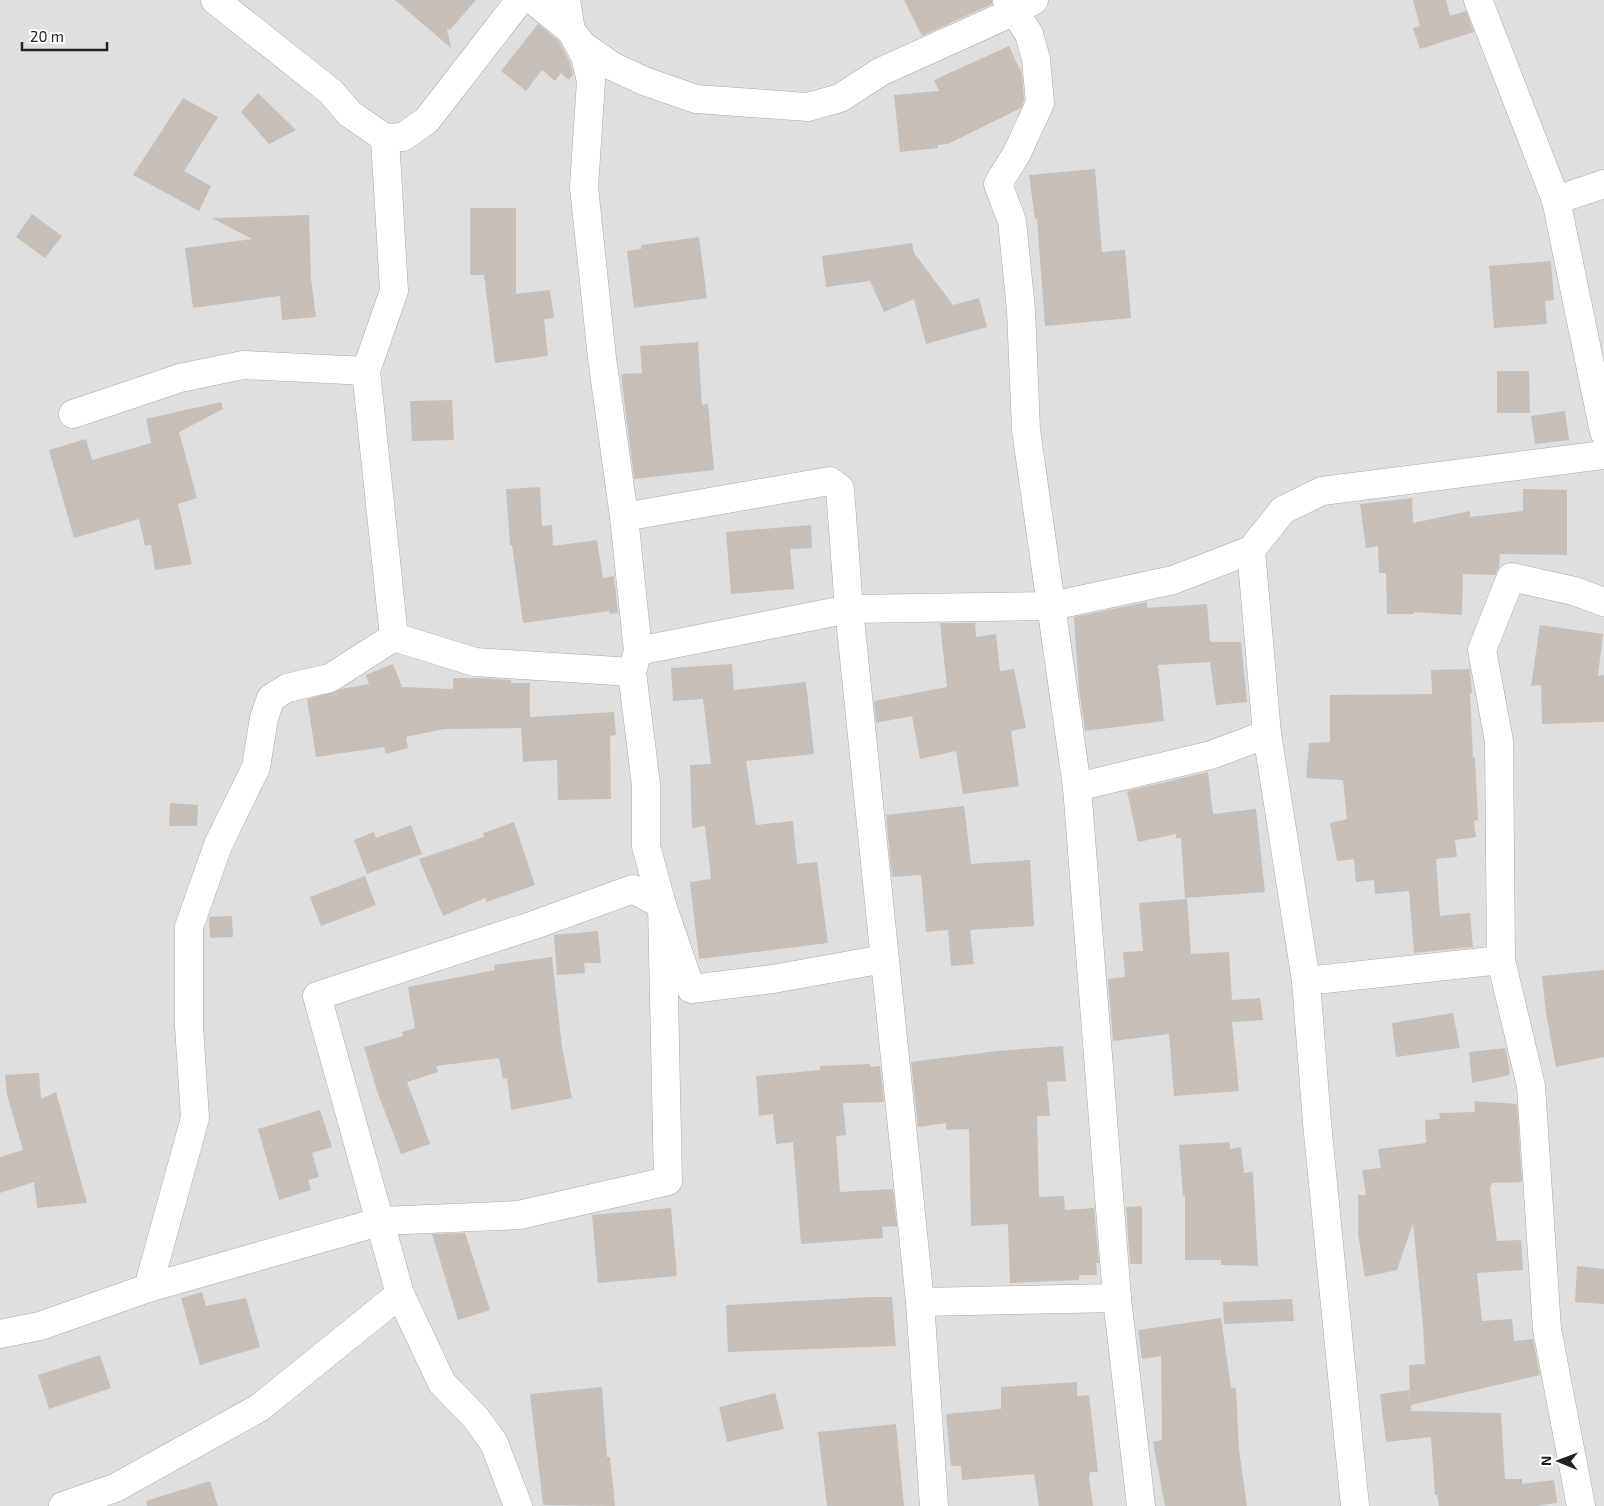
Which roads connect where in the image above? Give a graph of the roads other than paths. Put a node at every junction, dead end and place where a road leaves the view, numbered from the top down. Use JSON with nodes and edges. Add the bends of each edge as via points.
{"nodes":[{"id":1,"x":215,"y":0,"type":"edge"},
{"id":2,"x":520,"y":0,"type":"edge"},
{"id":3,"x":533,"y":0,"type":"edge"},
{"id":4,"x":566,"y":0,"type":"edge"},
{"id":5,"x":1478,"y":0,"type":"edge"},
{"id":6,"x":1018,"y":4,"type":"edge"},
{"id":7,"x":571,"y":31,"type":"junction"},
{"id":8,"x":385,"y":138,"type":"junction"},
{"id":9,"x":1604,"y":184,"type":"edge"},
{"id":10,"x":1556,"y":200,"type":"junction"},
{"id":11,"x":366,"y":371,"type":"junction"},
{"id":12,"x":73,"y":414,"type":"dead end"},
{"id":13,"x":1604,"y":432,"type":"edge"},
{"id":14,"x":1604,"y":455,"type":"edge"},
{"id":15,"x":624,"y":517,"type":"junction"},
{"id":16,"x":1251,"y":550,"type":"junction"},
{"id":17,"x":1604,"y":602,"type":"edge"},
{"id":18,"x":1052,"y":606,"type":"junction"},
{"id":19,"x":849,"y":609,"type":"junction"},
{"id":20,"x":394,"y":638,"type":"junction"},
{"id":21,"x":635,"y":662,"type":"junction"},
{"id":22,"x":1267,"y":734,"type":"junction"},
{"id":23,"x":1076,"y":787,"type":"junction"},
{"id":24,"x":662,"y":904,"type":"junction"},
{"id":25,"x":884,"y":959,"type":"junction"},
{"id":26,"x":1501,"y":960,"type":"junction"},
{"id":27,"x":1306,"y":981,"type":"junction"},
{"id":28,"x":382,"y":1221,"type":"junction"},
{"id":29,"x":148,"y":1288,"type":"junction"},
{"id":30,"x":400,"y":1294,"type":"junction"},
{"id":31,"x":1117,"y":1298,"type":"junction"},
{"id":32,"x":920,"y":1302,"type":"junction"},
{"id":33,"x":0,"y":1334,"type":"edge"},
{"id":34,"x":63,"y":1506,"type":"edge"},
{"id":35,"x":518,"y":1506,"type":"edge"},
{"id":36,"x":934,"y":1506,"type":"edge"},
{"id":37,"x":1141,"y":1506,"type":"edge"},
{"id":38,"x":1355,"y":1506,"type":"edge"},
{"id":39,"x":1581,"y":1506,"type":"edge"}],
"edges":[{"from":1,"to":8,"type":"street","via":[[331,92],[350,114]]},
{"from":2,"to":8,"type":"street","via":[[426,120],[403,137]]},
{"from":3,"to":7,"type":"street"},
{"from":4,"to":7,"type":"street"},
{"from":5,"to":10,"type":"street"},
{"from":6,"to":7,"type":"street","via":[[880,72],[840,98],[808,107],[696,99],[612,66],[582,45]]},
{"from":6,"to":18,"type":"street","via":[[1036,59],[1040,103],[1017,153],[998,184],[1012,221],[1021,310],[1026,430]]},
{"from":7,"to":15,"type":"street","via":[[585,56],[592,81],[584,187],[602,358]]},
{"from":8,"to":11,"type":"street","via":[[394,291]]},
{"from":9,"to":10,"type":"street"},
{"from":10,"to":13,"type":"street"},
{"from":11,"to":12,"type":"street","via":[[243,365],[180,378]]},
{"from":11,"to":20,"type":"street"},
{"from":14,"to":16,"type":"street","via":[[1322,491],[1283,510]]},
{"from":15,"to":19,"type":"street","via":[[830,481],[840,489]]},
{"from":15,"to":21,"type":"street"},
{"from":16,"to":18,"type":"street","via":[[1173,580]]},
{"from":16,"to":22,"type":"street"},
{"from":17,"to":26,"type":"street","via":[[1574,591],[1511,577],[1482,650],[1499,741]]},
{"from":18,"to":19,"type":"street"},
{"from":18,"to":23,"type":"street"},
{"from":19,"to":21,"type":"street"},
{"from":19,"to":25,"type":"street"},
{"from":20,"to":21,"type":"street","via":[[475,662]]},
{"from":20,"to":29,"type":"street","via":[[330,678],[287,688],[271,698],[264,718],[256,767],[218,845],[188,927],[194,1118]]},
{"from":21,"to":24,"type":"street","via":[[646,785],[646,846]]},
{"from":22,"to":23,"type":"street","via":[[1211,754]]},
{"from":22,"to":27,"type":"street"},
{"from":23,"to":31,"type":"street"},
{"from":24,"to":25,"type":"street","via":[[691,989],[773,979]]},
{"from":24,"to":28,"type":"street","via":[[668,1181],[519,1215]]},
{"from":24,"to":28,"type":"street","via":[[633,890],[317,996]]},
{"from":25,"to":32,"type":"street"},
{"from":26,"to":27,"type":"street"},
{"from":26,"to":39,"type":"street","via":[[1531,1086],[1547,1329]]},
{"from":27,"to":38,"type":"street","via":[[1316,1124]]},
{"from":28,"to":29,"type":"street"},
{"from":28,"to":30,"type":"street"},
{"from":29,"to":33,"type":"street","via":[[40,1326]]},
{"from":30,"to":34,"type":"street","via":[[258,1408],[115,1488]]},
{"from":30,"to":35,"type":"street","via":[[442,1383],[476,1418],[494,1443]]},
{"from":31,"to":32,"type":"street"},
{"from":31,"to":37,"type":"street"},
{"from":32,"to":36,"type":"street"}]}
